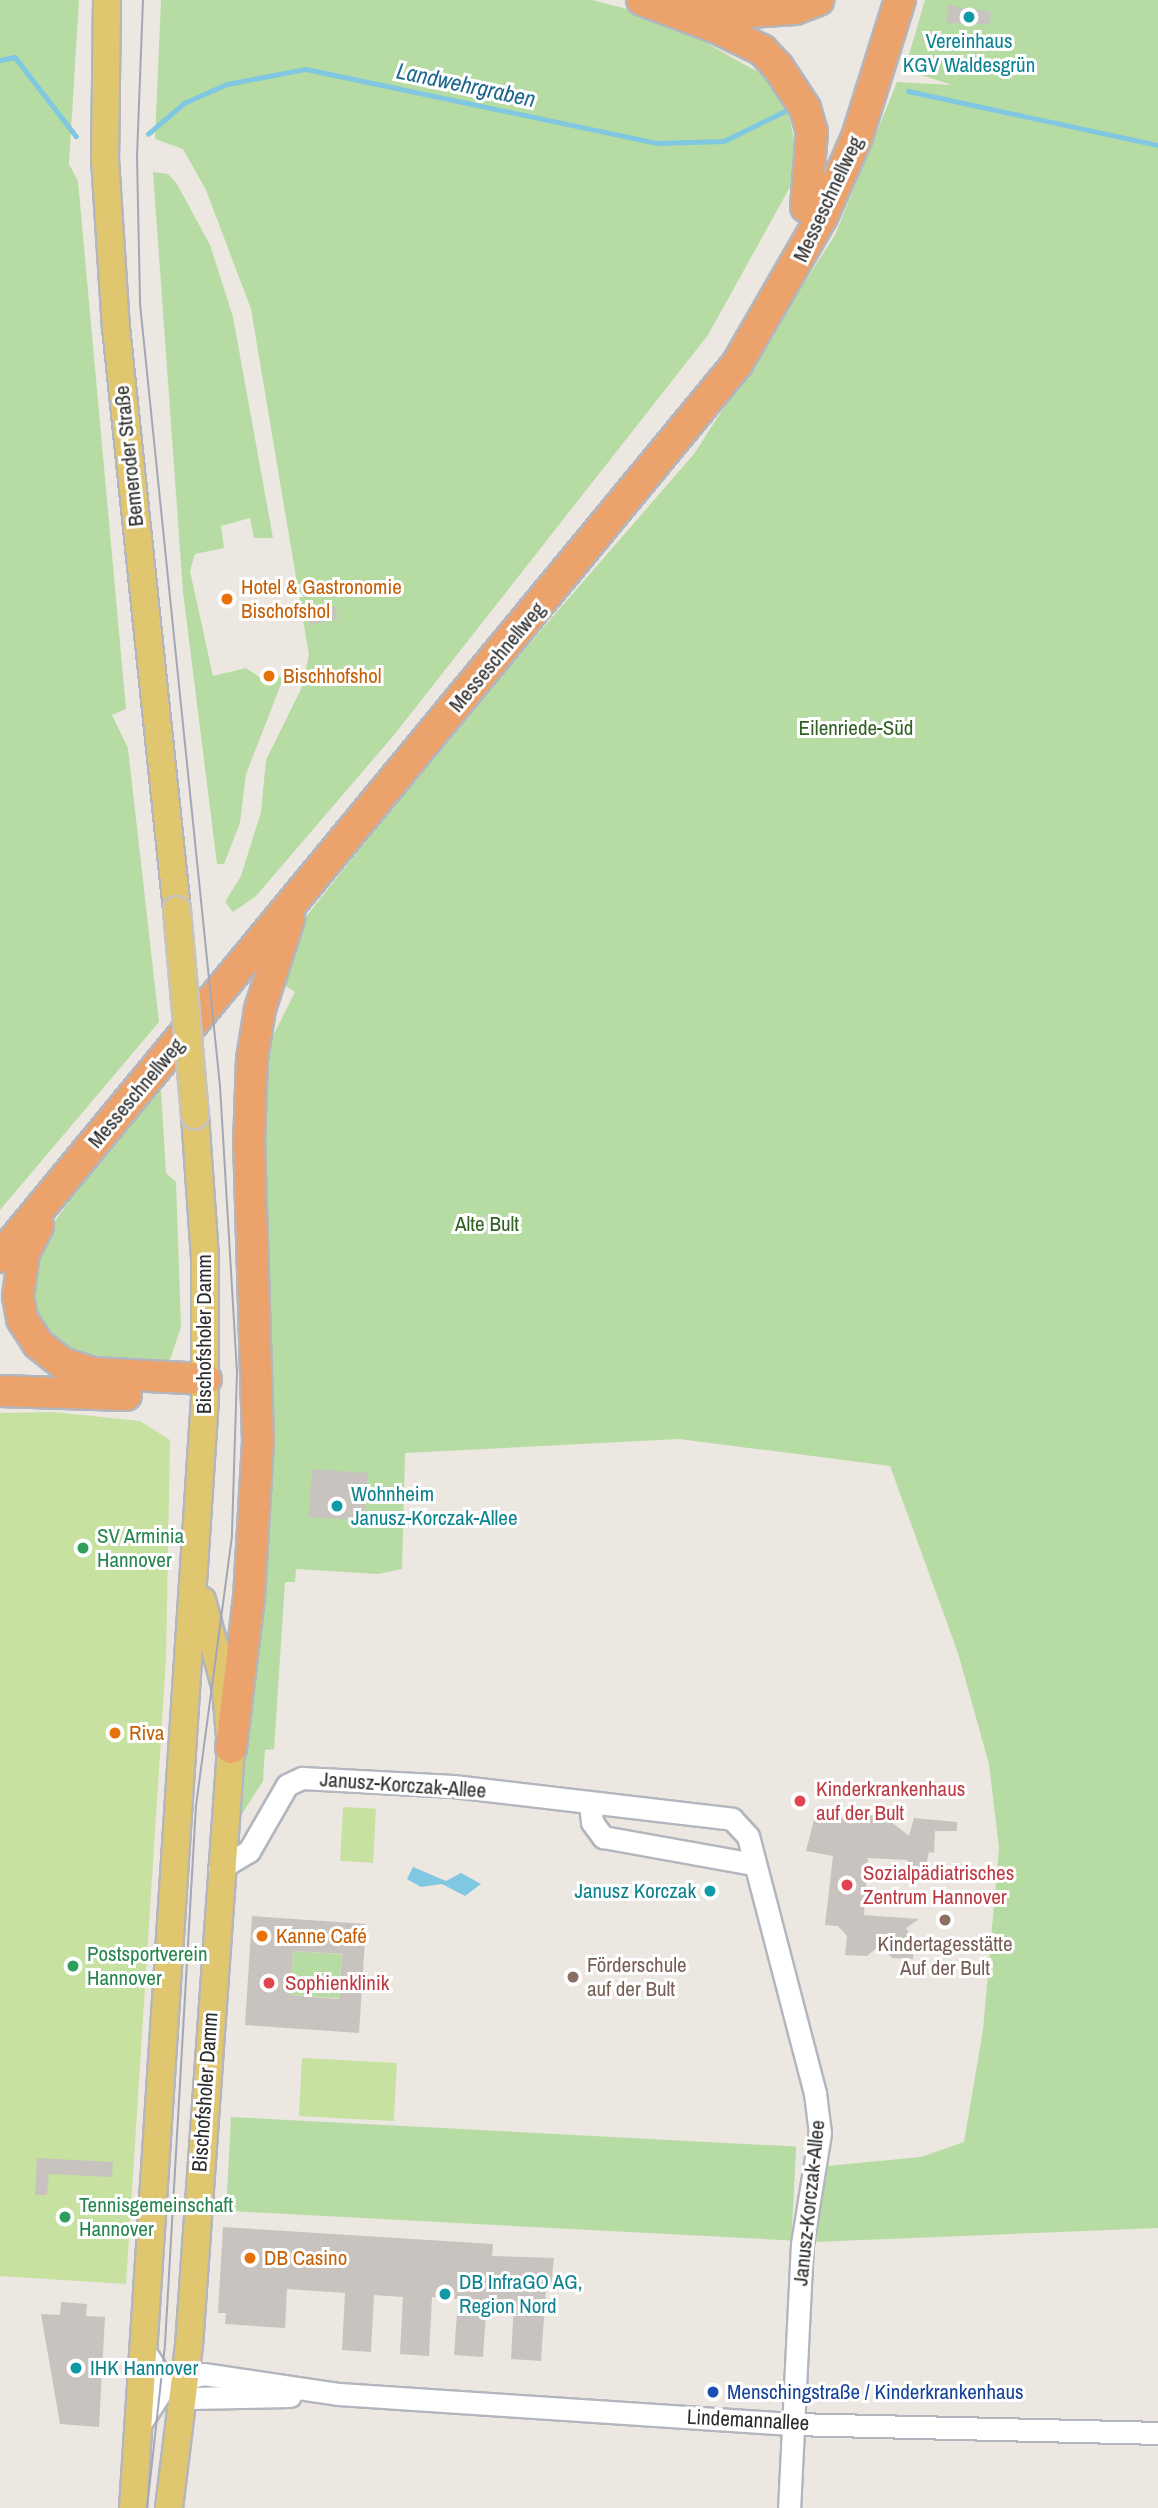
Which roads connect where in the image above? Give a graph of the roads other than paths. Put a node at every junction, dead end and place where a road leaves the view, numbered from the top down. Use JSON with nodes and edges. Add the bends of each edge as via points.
{"nodes":[{"id":1,"x":107,"y":0,"type":"edge"},
{"id":2,"x":642,"y":0,"type":"edge"},
{"id":3,"x":702,"y":0,"type":"edge"},
{"id":4,"x":818,"y":0,"type":"edge"},
{"id":5,"x":879,"y":0,"type":"edge"},
{"id":6,"x":900,"y":0,"type":"edge"},
{"id":7,"x":806,"y":207,"type":"junction"},
{"id":8,"x":295,"y":901,"type":"junction"},
{"id":9,"x":195,"y":1115,"type":"joint"},
{"id":10,"x":70,"y":1172,"type":"junction"},
{"id":11,"x":0,"y":1230,"type":"edge"},
{"id":12,"x":0,"y":1257,"type":"edge"},
{"id":13,"x":205,"y":1389,"type":"junction"},
{"id":14,"x":0,"y":1391,"type":"edge"},
{"id":15,"x":198,"y":1553,"type":"junction"},
{"id":16,"x":231,"y":1748,"type":"junction"},
{"id":17,"x":590,"y":1805,"type":"junction"},
{"id":18,"x":753,"y":1864,"type":"junction"},
{"id":19,"x":175,"y":1866,"type":"junction"},
{"id":20,"x":219,"y":1869,"type":"junction"},
{"id":21,"x":147,"y":2355,"type":"junction"},
{"id":22,"x":179,"y":2385,"type":"junction"},
{"id":23,"x":140,"y":2424,"type":"junction"},
{"id":24,"x":792,"y":2424,"type":"junction"},
{"id":25,"x":1158,"y":2432,"type":"edge"},
{"id":26,"x":133,"y":2508,"type":"edge"},
{"id":27,"x":169,"y":2508,"type":"edge"},
{"id":28,"x":789,"y":2508,"type":"edge"}],
"edges":[{"from":1,"to":9,"type":"main road","name":"Bemeroder Straße","bridge":true,"via":[[105,159],[116,327]]},
{"from":2,"to":7,"type":"highway","via":[[762,50],[778,67],[805,108],[812,132]]},
{"from":3,"to":4,"type":"highway","via":[[773,12]]},
{"from":5,"to":7,"type":"highway","name":"Messeschnellweg","via":[[843,119]]},
{"from":6,"to":8,"type":"highway","name":"Messeschnellweg","via":[[857,137],[822,217],[737,364]]},
{"from":7,"to":11,"type":"highway","name":"Messeschnellweg","via":[[722,350],[617,486]]},
{"from":8,"to":10,"type":"highway","name":"Messeschnellweg"},
{"from":8,"to":16,"type":"highway","via":[[260,1009],[252,1059],[249,1146],[258,1441],[249,1598]]},
{"from":9,"to":13,"type":"main road","name":"Bischofsholer Damm"},
{"from":10,"to":12,"type":"highway","name":"Messeschnellweg"},
{"from":10,"to":13,"type":"highway","via":[[20,1267],[19,1308],[29,1332],[49,1355],[83,1371]]},
{"from":13,"to":14,"type":"highway"},
{"from":13,"to":15,"type":"main road","name":"Bischofsholer Damm"},
{"from":15,"to":16,"type":"main road","name":"Bischofsholer Damm","via":[[204,1615],[226,1690]]},
{"from":15,"to":19,"type":"main road","name":"Bischofsholer Damm"},
{"from":16,"to":20,"type":"main road","name":"Bischofsholer Damm"},
{"from":17,"to":18,"type":"street","via":[[592,1822],[603,1837]]},
{"from":17,"to":18,"type":"street","name":"Janusz-Korczak-Allee","via":[[732,1819],[748,1836]]},
{"from":17,"to":20,"type":"street","name":"Janusz-Korczak-Allee","via":[[453,1787],[302,1778],[287,1785],[249,1851]]},
{"from":18,"to":24,"type":"street","name":"Janusz-Korczak-Allee","via":[[815,2093],[820,2133],[802,2244]]},
{"from":19,"to":20,"type":"main road"},
{"from":19,"to":21,"type":"main road","name":"Bischofsholer Damm"},
{"from":20,"to":22,"type":"main road","name":"Bischofsholer Damm"},
{"from":21,"to":22,"type":"street"},
{"from":21,"to":23,"type":"main road","name":"Bischofsholer Damm"},
{"from":22,"to":23,"type":"street"},
{"from":22,"to":24,"type":"street","name":"Lindemannallee"},
{"from":22,"to":27,"type":"main road","name":"Bischofsholer Damm"},
{"from":23,"to":26,"type":"main road","name":"Bischofsholer Damm"},
{"from":24,"to":25,"type":"street","name":"Lindemannallee"},
{"from":24,"to":28,"type":"street","name":"Janusz-Korczak-Allee"}]}
